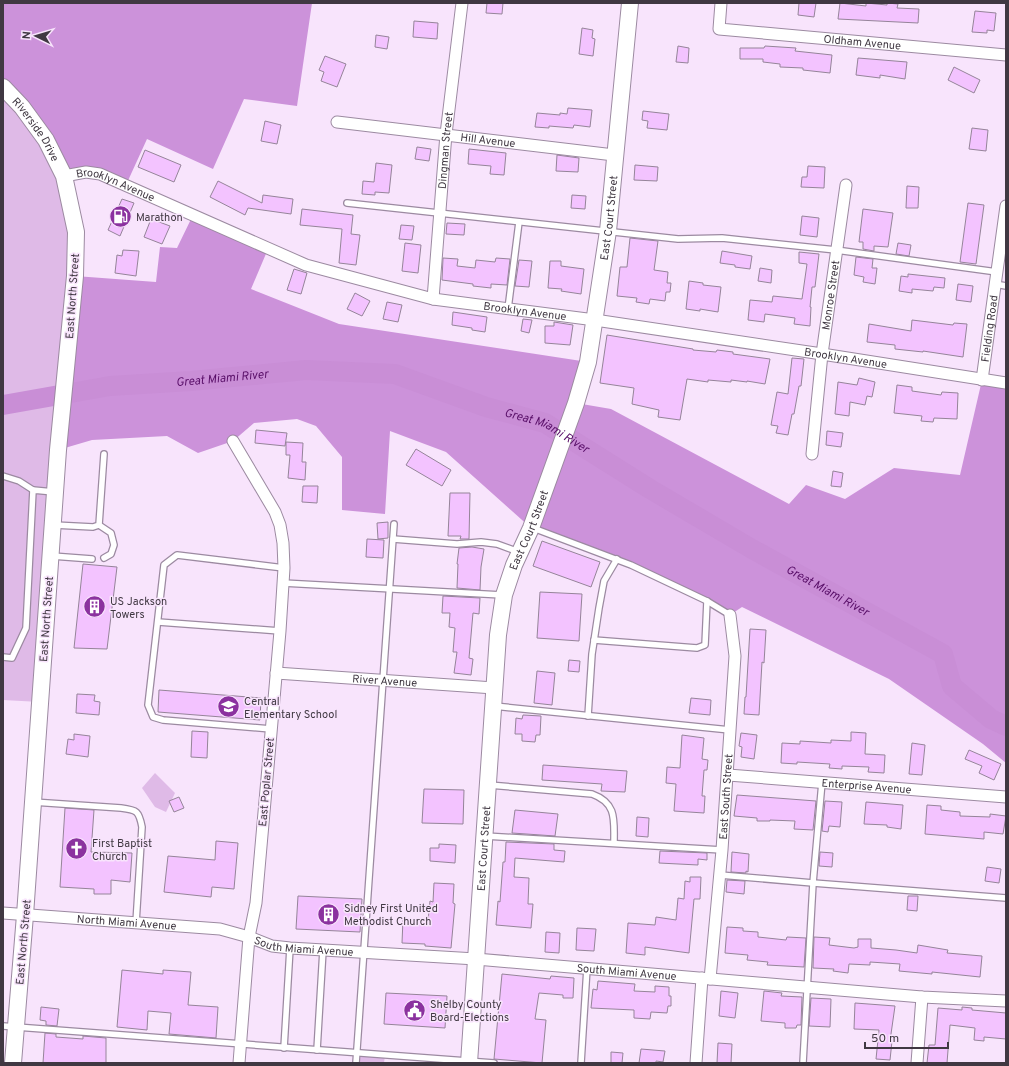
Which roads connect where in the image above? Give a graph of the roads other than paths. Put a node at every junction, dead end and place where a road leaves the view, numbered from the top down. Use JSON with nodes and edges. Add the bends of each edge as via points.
{"nodes":[{"id":1,"x":462,"y":3,"type":"edge"},
{"id":2,"x":630,"y":3,"type":"edge"},
{"id":3,"x":721,"y":3,"type":"edge"},
{"id":4,"x":1006,"y":55,"type":"edge"},
{"id":5,"x":3,"y":87,"type":"edge"},
{"id":6,"x":337,"y":122,"type":"dead end"},
{"id":7,"x":446,"y":134,"type":"junction"},
{"id":8,"x":614,"y":155,"type":"junction"},
{"id":9,"x":64,"y":176,"type":"junction"},
{"id":10,"x":846,"y":185,"type":"dead end"},
{"id":11,"x":347,"y":203,"type":"dead end"},
{"id":12,"x":1006,"y":206,"type":"edge"},
{"id":13,"x":440,"y":214,"type":"junction"},
{"id":14,"x":519,"y":222,"type":"junction"},
{"id":15,"x":608,"y":231,"type":"junction"},
{"id":16,"x":836,"y":250,"type":"junction"},
{"id":17,"x":997,"y":272,"type":"junction"},
{"id":18,"x":1001,"y":285,"type":"edge"},
{"id":19,"x":433,"y":299,"type":"junction"},
{"id":20,"x":508,"y":308,"type":"junction"},
{"id":21,"x":595,"y":320,"type":"junction"},
{"id":22,"x":822,"y":354,"type":"junction"},
{"id":23,"x":982,"y":380,"type":"junction"},
{"id":24,"x":1006,"y":383,"type":"edge"},
{"id":25,"x":233,"y":441,"type":"dead end"},
{"id":26,"x":104,"y":454,"type":"dead end"},
{"id":27,"x":812,"y":454,"type":"dead end"},
{"id":28,"x":3,"y":476,"type":"edge"},
{"id":29,"x":34,"y":490,"type":"junction"},
{"id":30,"x":54,"y":492,"type":"junction"},
{"id":31,"x":394,"y":524,"type":"dead end"},
{"id":32,"x":52,"y":525,"type":"junction"},
{"id":33,"x":99,"y":525,"type":"junction"},
{"id":34,"x":531,"y":528,"type":"junction"},
{"id":35,"x":393,"y":540,"type":"junction"},
{"id":36,"x":520,"y":552,"type":"junction"},
{"id":37,"x":50,"y":556,"type":"junction"},
{"id":38,"x":104,"y":558,"type":"dead end"},
{"id":39,"x":92,"y":559,"type":"dead end"},
{"id":40,"x":617,"y":560,"type":"junction"},
{"id":41,"x":284,"y":568,"type":"junction"},
{"id":42,"x":283,"y":583,"type":"junction"},
{"id":43,"x":390,"y":589,"type":"junction"},
{"id":44,"x":504,"y":595,"type":"junction"},
{"id":45,"x":707,"y":601,"type":"junction"},
{"id":46,"x":730,"y":615,"type":"joint"},
{"id":47,"x":158,"y":622,"type":"junction"},
{"id":48,"x":280,"y":631,"type":"junction"},
{"id":49,"x":594,"y":640,"type":"junction"},
{"id":50,"x":3,"y":657,"type":"edge"},
{"id":51,"x":276,"y":673,"type":"junction"},
{"id":52,"x":384,"y":681,"type":"junction"},
{"id":53,"x":494,"y":688,"type":"junction"},
{"id":54,"x":493,"y":706,"type":"junction"},
{"id":55,"x":588,"y":716,"type":"junction"},
{"id":56,"x":271,"y":729,"type":"junction"},
{"id":57,"x":730,"y":730,"type":"junction"},
{"id":58,"x":728,"y":775,"type":"junction"},
{"id":59,"x":822,"y":781,"type":"junction"},
{"id":60,"x":488,"y":784,"type":"junction"},
{"id":61,"x":1006,"y":797,"type":"edge"},
{"id":62,"x":33,"y":802,"type":"junction"},
{"id":63,"x":485,"y":836,"type":"junction"},
{"id":64,"x":614,"y":843,"type":"junction"},
{"id":65,"x":722,"y":850,"type":"junction"},
{"id":66,"x":720,"y":875,"type":"junction"},
{"id":67,"x":813,"y":883,"type":"junction"},
{"id":68,"x":1006,"y":898,"type":"edge"},
{"id":69,"x":3,"y":914,"type":"edge"},
{"id":70,"x":25,"y":915,"type":"junction"},
{"id":71,"x":136,"y":923,"type":"junction"},
{"id":72,"x":249,"y":937,"type":"junction"},
{"id":73,"x":290,"y":948,"type":"junction"},
{"id":74,"x":323,"y":950,"type":"junction"},
{"id":75,"x":364,"y":952,"type":"junction"},
{"id":76,"x":476,"y":959,"type":"junction"},
{"id":77,"x":587,"y":968,"type":"junction"},
{"id":78,"x":706,"y":979,"type":"junction"},
{"id":79,"x":808,"y":987,"type":"junction"},
{"id":80,"x":922,"y":996,"type":"junction"},
{"id":81,"x":1006,"y":1001,"type":"edge"},
{"id":82,"x":9,"y":1026,"type":"edge"},
{"id":83,"x":240,"y":1044,"type":"junction"},
{"id":84,"x":284,"y":1048,"type":"junction"},
{"id":85,"x":317,"y":1050,"type":"junction"},
{"id":86,"x":357,"y":1053,"type":"junction"},
{"id":87,"x":469,"y":1062,"type":"edge"},
{"id":88,"x":13,"y":1063,"type":"edge"},
{"id":89,"x":239,"y":1063,"type":"edge"},
{"id":90,"x":356,"y":1063,"type":"edge"},
{"id":91,"x":494,"y":1063,"type":"edge"},
{"id":92,"x":581,"y":1063,"type":"edge"},
{"id":93,"x":696,"y":1063,"type":"edge"},
{"id":94,"x":803,"y":1063,"type":"edge"},
{"id":95,"x":917,"y":1063,"type":"edge"}],
"edges":[{"from":1,"to":7,"type":"street","name":"Dingman Street"},
{"from":2,"to":8,"type":"main road","name":"East Court Street"},
{"from":3,"to":4,"type":"street","name":"Oldham Avenue","via":[[719,29]]},
{"from":5,"to":9,"type":"main road","name":"Riverside Drive","via":[[22,107],[46,140]]},
{"from":6,"to":7,"type":"street","name":"Hill Avenue"},
{"from":7,"to":8,"type":"street","name":"Hill Avenue"},
{"from":7,"to":13,"type":"street","name":"Dingman Street"},
{"from":8,"to":15,"type":"main road","name":"East Court Street"},
{"from":9,"to":19,"type":"street","name":"Brooklyn Avenue","via":[[86,172],[100,174],[306,265]]},
{"from":9,"to":30,"type":"main road","name":"East North Street","via":[[76,232],[75,276]]},
{"from":10,"to":16,"type":"street","name":"Monroe Street"},
{"from":11,"to":13,"type":"lane"},
{"from":12,"to":17,"type":"street","name":"Fielding Road"},
{"from":13,"to":14,"type":"lane"},
{"from":13,"to":19,"type":"street","name":"Dingman Street"},
{"from":14,"to":15,"type":"lane"},
{"from":14,"to":20,"type":"lane"},
{"from":15,"to":16,"type":"lane","via":[[678,239],[722,238]]},
{"from":15,"to":21,"type":"main road","name":"East Court Street"},
{"from":16,"to":17,"type":"lane"},
{"from":16,"to":22,"type":"street","name":"Monroe Street"},
{"from":17,"to":18,"type":"street","name":"Fielding Road"},
{"from":18,"to":23,"type":"street","name":"Fielding Road"},
{"from":19,"to":20,"type":"street","name":"Brooklyn Avenue"},
{"from":20,"to":21,"type":"street","name":"Brooklyn Avenue"},
{"from":21,"to":22,"type":"street","name":"Brooklyn Avenue"},
{"from":21,"to":34,"type":"main road","name":"East Court Street","via":[[588,362],[576,403]]},
{"from":22,"to":23,"type":"street","name":"Brooklyn Avenue"},
{"from":22,"to":27,"type":"street","name":"Monroe Street"},
{"from":23,"to":24,"type":"street","name":"Brooklyn Avenue"},
{"from":25,"to":41,"type":"street","name":"East Poplar Street","via":[[275,512],[283,543]]},
{"from":26,"to":33,"type":"lane"},
{"from":28,"to":29,"type":"lane","via":[[19,481]]},
{"from":29,"to":30,"type":"lane"},
{"from":29,"to":50,"type":"lane","via":[[26,628],[12,658]]},
{"from":30,"to":32,"type":"main road","name":"East North Street"},
{"from":31,"to":35,"type":"lane"},
{"from":32,"to":33,"type":"lane"},
{"from":32,"to":37,"type":"main road","name":"East North Street"},
{"from":33,"to":38,"type":"lane","via":[[111,533],[114,545],[111,554]]},
{"from":34,"to":36,"type":"main road","name":"East Court Street"},
{"from":34,"to":40,"type":"lane"},
{"from":35,"to":36,"type":"lane","via":[[457,544],[481,542],[498,544]]},
{"from":35,"to":43,"type":"lane"},
{"from":36,"to":44,"type":"main road","name":"East Court Street"},
{"from":37,"to":39,"type":"lane"},
{"from":37,"to":62,"type":"main road","name":"East North Street"},
{"from":40,"to":45,"type":"lane","via":[[631,564]]},
{"from":40,"to":49,"type":"lane","via":[[604,581]]},
{"from":41,"to":42,"type":"street","name":"East Poplar Street"},
{"from":41,"to":47,"type":"lane","via":[[177,555],[164,565]]},
{"from":42,"to":43,"type":"lane"},
{"from":42,"to":48,"type":"street","name":"East Poplar Street"},
{"from":43,"to":44,"type":"lane"},
{"from":43,"to":52,"type":"lane"},
{"from":44,"to":53,"type":"main road","name":"East Court Street"},
{"from":45,"to":46,"type":"lane"},
{"from":45,"to":49,"type":"lane","via":[[705,645],[696,648]]},
{"from":46,"to":57,"type":"street","name":"East South Street","via":[[735,656]]},
{"from":47,"to":48,"type":"lane"},
{"from":47,"to":56,"type":"lane","via":[[148,705],[153,717]]},
{"from":48,"to":51,"type":"street","name":"East Poplar Street"},
{"from":49,"to":55,"type":"lane"},
{"from":51,"to":52,"type":"street","name":"River Avenue"},
{"from":51,"to":56,"type":"street","name":"East Poplar Street"},
{"from":52,"to":53,"type":"street","name":"River Avenue"},
{"from":52,"to":75,"type":"lane"},
{"from":53,"to":54,"type":"main road","name":"East Court Street"},
{"from":54,"to":55,"type":"lane"},
{"from":54,"to":60,"type":"main road","name":"East Court Street"},
{"from":55,"to":57,"type":"lane"},
{"from":56,"to":72,"type":"street","name":"East Poplar Street","via":[[256,903]]},
{"from":57,"to":58,"type":"street","name":"East South Street"},
{"from":58,"to":59,"type":"street","name":"Enterprise Avenue"},
{"from":58,"to":65,"type":"street","name":"East South Street"},
{"from":59,"to":61,"type":"street","name":"Enterprise Avenue"},
{"from":59,"to":67,"type":"lane"},
{"from":60,"to":63,"type":"main road","name":"East Court Street"},
{"from":60,"to":64,"type":"lane","via":[[592,794],[602,798],[611,808]]},
{"from":62,"to":70,"type":"main road","name":"East North Street"},
{"from":62,"to":71,"type":"lane","via":[[135,810],[140,816],[142,827]]},
{"from":63,"to":64,"type":"lane"},
{"from":63,"to":76,"type":"main road","name":"East Court Street"},
{"from":64,"to":65,"type":"lane"},
{"from":65,"to":66,"type":"street","name":"East South Street"},
{"from":66,"to":67,"type":"lane"},
{"from":66,"to":78,"type":"street","name":"East South Street"},
{"from":67,"to":68,"type":"lane"},
{"from":67,"to":79,"type":"lane"},
{"from":69,"to":70,"type":"street","name":"North Miami Avenue"},
{"from":70,"to":71,"type":"street","name":"North Miami Avenue"},
{"from":70,"to":82,"type":"main road","name":"East North Street"},
{"from":71,"to":72,"type":"street","name":"North Miami Avenue","via":[[220,929]]},
{"from":72,"to":73,"type":"street","name":"South Miami Avenue","via":[[272,946]]},
{"from":72,"to":83,"type":"street","name":"East Poplar Street"},
{"from":73,"to":74,"type":"street","name":"South Miami Avenue"},
{"from":73,"to":84,"type":"lane"},
{"from":74,"to":75,"type":"street","name":"South Miami Avenue"},
{"from":74,"to":85,"type":"lane"},
{"from":75,"to":76,"type":"street","name":"South Miami Avenue"},
{"from":75,"to":86,"type":"lane"},
{"from":76,"to":77,"type":"street","name":"South Miami Avenue"},
{"from":76,"to":87,"type":"main road","name":"East Court Street"},
{"from":77,"to":78,"type":"street","name":"South Miami Avenue"},
{"from":77,"to":92,"type":"lane"},
{"from":78,"to":79,"type":"street","name":"South Miami Avenue"},
{"from":78,"to":93,"type":"street","name":"East South Street"},
{"from":79,"to":80,"type":"street","name":"South Miami Avenue"},
{"from":79,"to":94,"type":"lane"},
{"from":80,"to":81,"type":"street","name":"South Miami Avenue"},
{"from":80,"to":95,"type":"street"},
{"from":82,"to":83,"type":"lane"},
{"from":82,"to":88,"type":"main road","name":"East North Street"},
{"from":83,"to":84,"type":"lane"},
{"from":83,"to":89,"type":"street","name":"East Poplar Street"},
{"from":84,"to":85,"type":"lane"},
{"from":85,"to":86,"type":"lane"},
{"from":86,"to":87,"type":"lane"},
{"from":86,"to":90,"type":"lane"},
{"from":87,"to":91,"type":"lane"}]}
